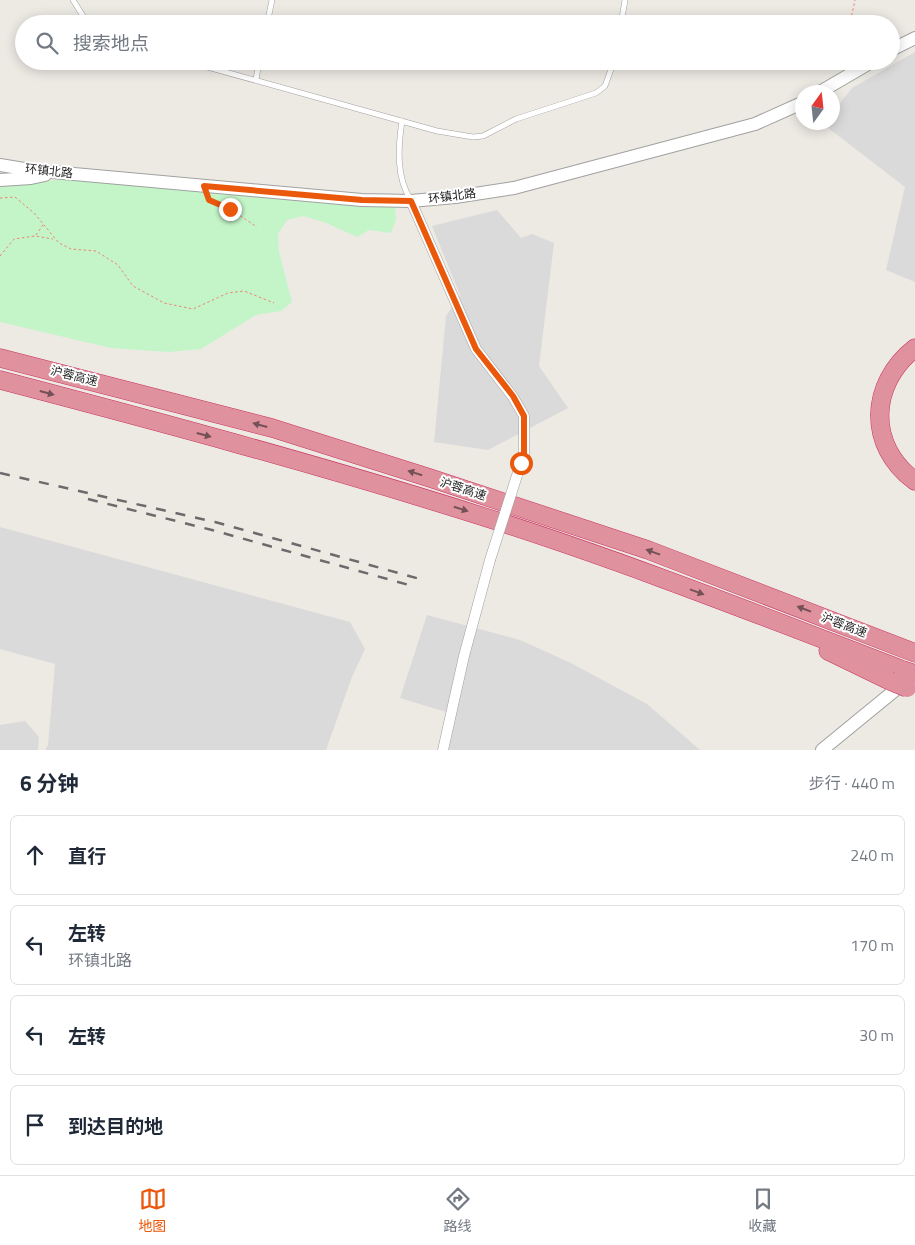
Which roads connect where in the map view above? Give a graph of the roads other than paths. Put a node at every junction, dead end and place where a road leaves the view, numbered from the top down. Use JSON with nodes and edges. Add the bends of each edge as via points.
{"nodes":[{"id":1,"x":73,"y":0,"type":"edge"},
{"id":2,"x":272,"y":0,"type":"edge"},
{"id":3,"x":625,"y":0,"type":"edge"},
{"id":4,"x":82,"y":15,"type":"edge"},
{"id":5,"x":269,"y":15,"type":"edge"},
{"id":6,"x":622,"y":15,"type":"edge"},
{"id":7,"x":915,"y":38,"type":"edge"},
{"id":8,"x":900,"y":46,"type":"edge"},
{"id":9,"x":219,"y":70,"type":"edge"},
{"id":10,"x":258,"y":70,"type":"edge"},
{"id":11,"x":611,"y":70,"type":"edge"},
{"id":12,"x":858,"y":70,"type":"edge"},
{"id":13,"x":256,"y":80,"type":"junction"},
{"id":14,"x":832,"y":85,"type":"edge"},
{"id":15,"x":795,"y":106,"type":"edge"},
{"id":16,"x":402,"y":121,"type":"junction"},
{"id":17,"x":0,"y":165,"type":"edge"},
{"id":18,"x":56,"y":172,"type":"junction"},
{"id":19,"x":0,"y":180,"type":"edge"},
{"id":20,"x":411,"y":201,"type":"junction"},
{"id":21,"x":915,"y":348,"type":"edge"},
{"id":22,"x":0,"y":358,"type":"edge"},
{"id":23,"x":915,"y":360,"type":"edge"},
{"id":24,"x":0,"y":380,"type":"edge"},
{"id":25,"x":915,"y":467,"type":"edge"},
{"id":26,"x":915,"y":481,"type":"edge"},
{"id":27,"x":915,"y":653,"type":"edge"},
{"id":28,"x":908,"y":680,"type":"edge"},
{"id":29,"x":443,"y":750,"type":"edge"},
{"id":30,"x":822,"y":750,"type":"edge"}],
"edges":[{"from":1,"to":4,"type":"lane"},
{"from":2,"to":5,"type":"lane"},
{"from":3,"to":6,"type":"lane"},
{"from":7,"to":8,"type":"street"},
{"from":9,"to":13,"type":"lane"},
{"from":10,"to":13,"type":"lane"},
{"from":11,"to":16,"type":"lane","via":[[605,86],[596,93],[516,119],[483,136],[437,131]]},
{"from":12,"to":14,"type":"street"},
{"from":13,"to":16,"type":"lane"},
{"from":15,"to":20,"type":"street","name":"环镇北路","via":[[756,124],[514,188]]},
{"from":16,"to":20,"type":"lane","via":[[398,145],[403,188]]},
{"from":17,"to":18,"type":"street","name":"环镇北路"},
{"from":18,"to":19,"type":"street"},
{"from":18,"to":20,"type":"street","name":"环镇北路","via":[[362,200]]},
{"from":20,"to":29,"type":"street","bridge":true,"via":[[476,349],[513,396],[524,416],[524,455],[490,560]]},
{"from":21,"to":26,"type":"highway","via":[[889,375],[879,416],[895,462]]},
{"from":27,"to":22,"type":"highway","name":"沪蓉高速","one_way":true,"via":[[648,550],[430,478],[272,428]]},
{"from":23,"to":25,"type":"highway","via":[[898,380],[890,400],[889,417],[904,456]]},
{"from":24,"to":28,"type":"highway","name":"沪蓉高速","one_way":true,"via":[[284,456],[479,515],[768,619]]},
{"from":28,"to":30,"type":"street"}]}
